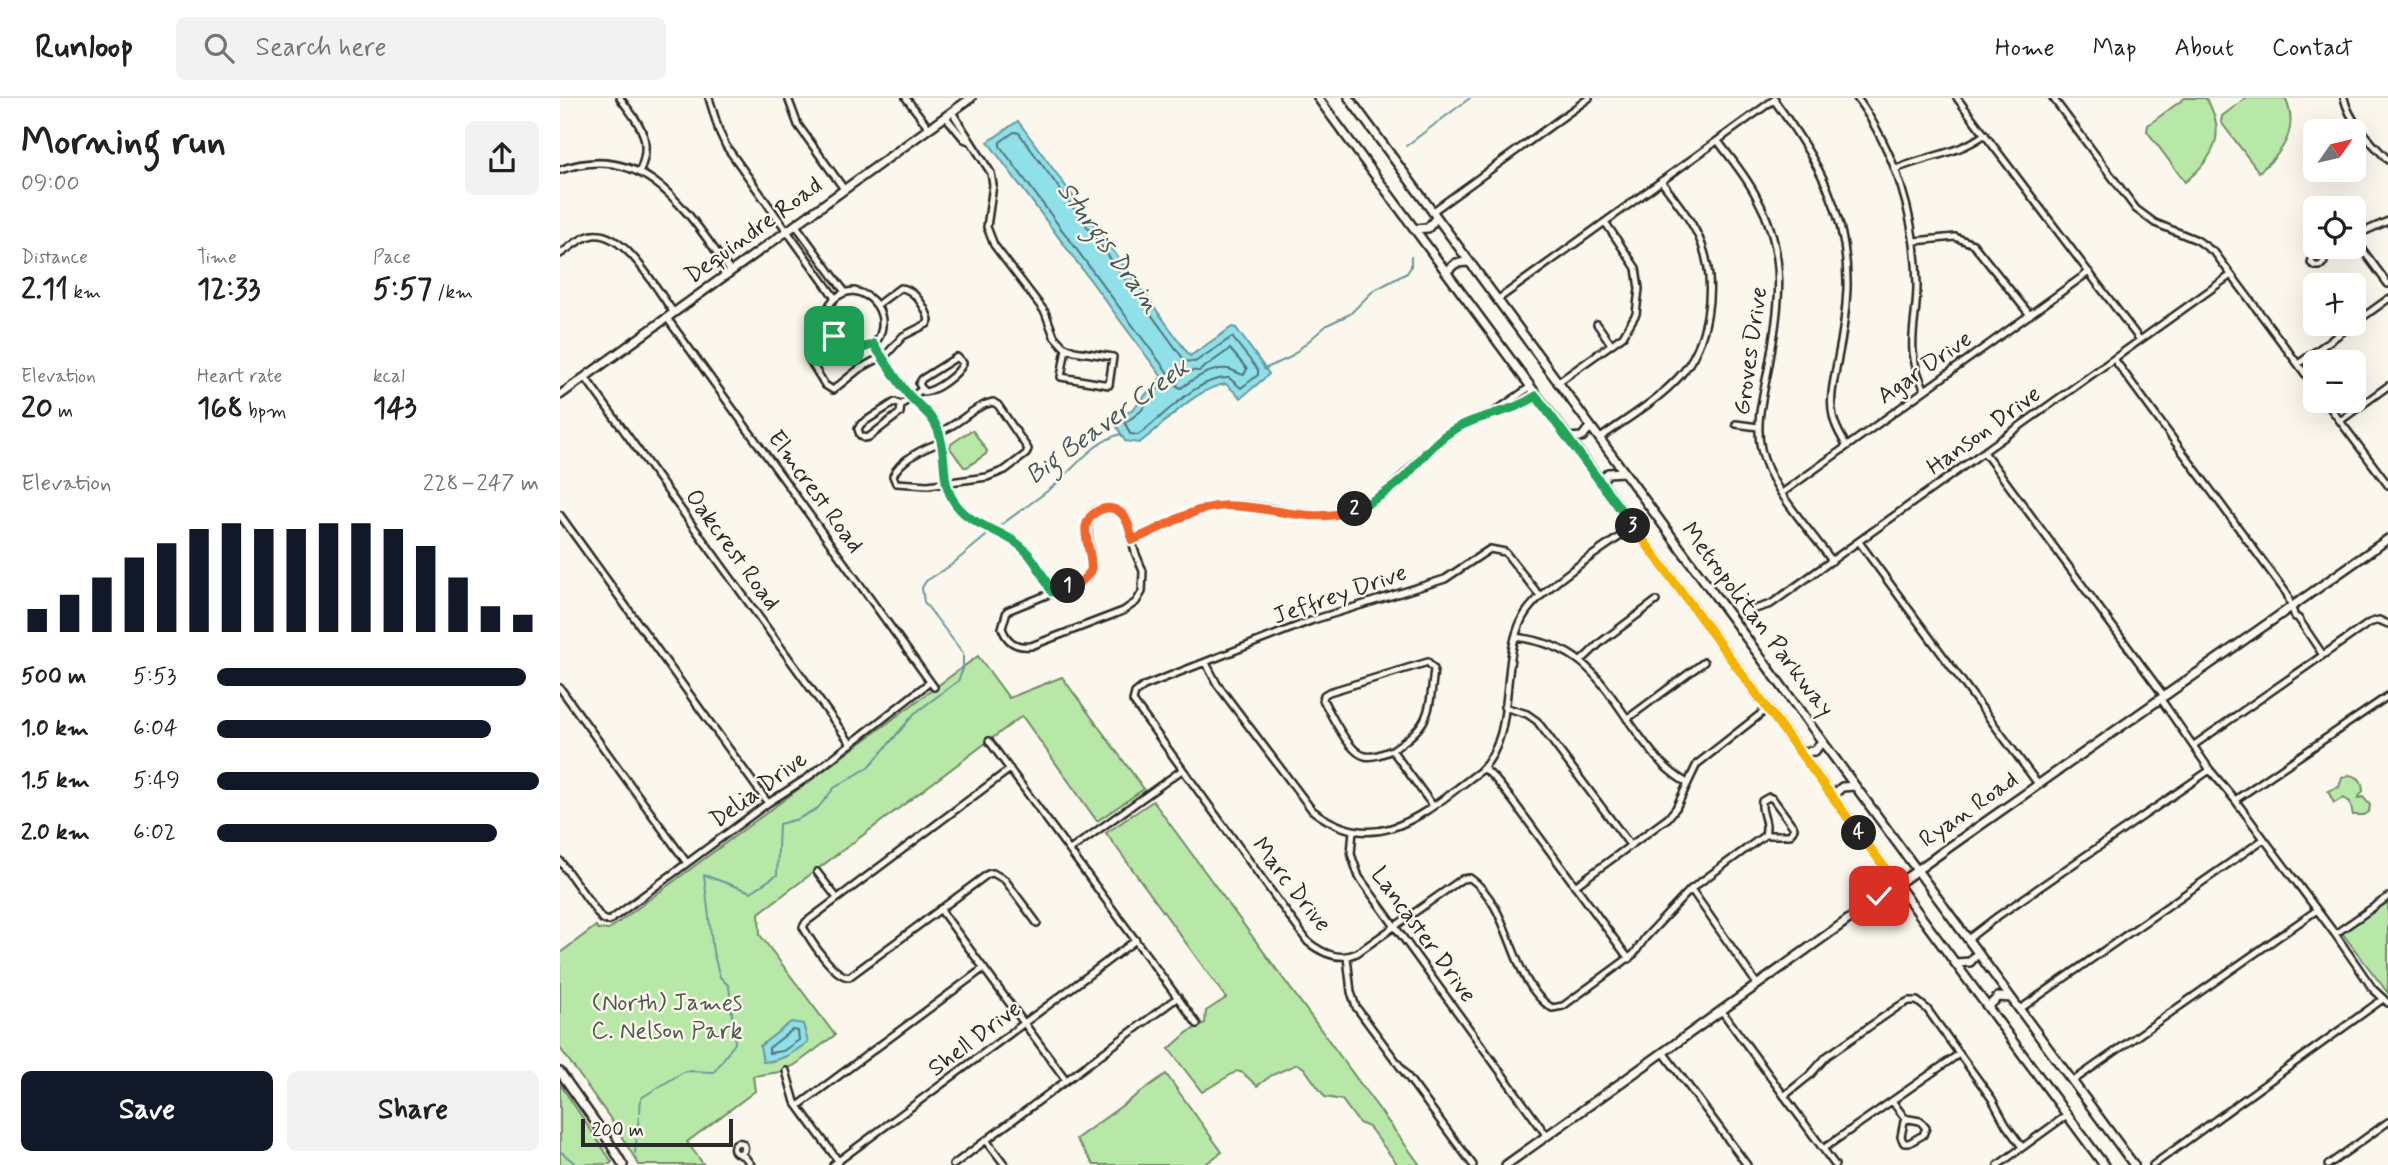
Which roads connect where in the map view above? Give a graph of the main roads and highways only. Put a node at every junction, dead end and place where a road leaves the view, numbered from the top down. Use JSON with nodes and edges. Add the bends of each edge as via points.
{"nodes":[{"id":1,"x":971,"y":98,"type":"edge"},
{"id":2,"x":1318,"y":98,"type":"edge"},
{"id":3,"x":1349,"y":98,"type":"edge"},
{"id":4,"x":1434,"y":215,"type":"junction"},
{"id":5,"x":1414,"y":229,"type":"junction"},
{"id":6,"x":1469,"y":262,"type":"junction"},
{"id":7,"x":1446,"y":272,"type":"junction"},
{"id":8,"x":560,"y":395,"type":"edge"},
{"id":9,"x":1590,"y":427,"type":"junction"},
{"id":10,"x":1567,"y":438,"type":"junction"},
{"id":11,"x":1623,"y":472,"type":"junction"},
{"id":12,"x":1600,"y":482,"type":"junction"},
{"id":13,"x":2388,"y":539,"type":"edge"},
{"id":14,"x":1822,"y":741,"type":"junction"},
{"id":15,"x":1799,"y":752,"type":"junction"},
{"id":16,"x":1855,"y":786,"type":"junction"},
{"id":17,"x":1832,"y":796,"type":"junction"},
{"id":18,"x":1917,"y":869,"type":"junction"},
{"id":19,"x":1897,"y":884,"type":"junction"},
{"id":20,"x":1978,"y":953,"type":"junction"},
{"id":21,"x":1955,"y":963,"type":"junction"},
{"id":22,"x":2011,"y":998,"type":"junction"},
{"id":23,"x":1988,"y":1007,"type":"junction"},
{"id":24,"x":560,"y":1072,"type":"edge"},
{"id":25,"x":622,"y":1165,"type":"edge"},
{"id":26,"x":1506,"y":1165,"type":"edge"},
{"id":27,"x":2104,"y":1165,"type":"edge"},
{"id":28,"x":2134,"y":1165,"type":"edge"}],
"edges":[{"from":1,"to":8,"type":"main road","name":"Dequindre Road"},
{"from":2,"to":5,"type":"main road","name":"Metropolitan Parkway"},
{"from":3,"to":4,"type":"main road","name":"Metropolitan Parkway"},
{"from":4,"to":5,"type":"main road","via":[[1428,228]]},
{"from":4,"to":6,"type":"main road","name":"Metropolitan Parkway"},
{"from":5,"to":7,"type":"main road","name":"Metropolitan Parkway"},
{"from":6,"to":7,"type":"main road","via":[[1455,263]]},
{"from":6,"to":9,"type":"main road","name":"Metropolitan Parkway"},
{"from":7,"to":10,"type":"main road","name":"Metropolitan Parkway"},
{"from":9,"to":10,"type":"main road","via":[[1582,437]]},
{"from":9,"to":11,"type":"main road","name":"Metropolitan Parkway"},
{"from":10,"to":12,"type":"main road","name":"Metropolitan Parkway"},
{"from":11,"to":12,"type":"main road","via":[[1608,473]]},
{"from":11,"to":14,"type":"main road","name":"Metropolitan Parkway"},
{"from":12,"to":15,"type":"main road","name":"Metropolitan Parkway"},
{"from":13,"to":18,"type":"main road","name":"Ryan Road"},
{"from":14,"to":15,"type":"main road","via":[[1815,751]]},
{"from":14,"to":16,"type":"main road","name":"Metropolitan Parkway"},
{"from":15,"to":17,"type":"main road","name":"Metropolitan Parkway"},
{"from":16,"to":17,"type":"main road","via":[[1842,787]]},
{"from":16,"to":18,"type":"main road","name":"Metropolitan Parkway"},
{"from":17,"to":19,"type":"main road","name":"Metropolitan Parkway"},
{"from":18,"to":19,"type":"main road","name":"Ryan Road"},
{"from":18,"to":20,"type":"main road","name":"Metropolitan Parkway"},
{"from":19,"to":21,"type":"main road","name":"Metropolitan Parkway"},
{"from":19,"to":26,"type":"main road","name":"Ryan Road"},
{"from":20,"to":21,"type":"main road","via":[[1970,962]]},
{"from":20,"to":22,"type":"main road","name":"Metropolitan Parkway"},
{"from":21,"to":23,"type":"main road","name":"Metropolitan Parkway"},
{"from":22,"to":23,"type":"main road","via":[[1997,997]]},
{"from":22,"to":28,"type":"main road","name":"Metropolitan Parkway"},
{"from":23,"to":27,"type":"main road","name":"Metropolitan Parkway"},
{"from":24,"to":25,"type":"main road"}]}
